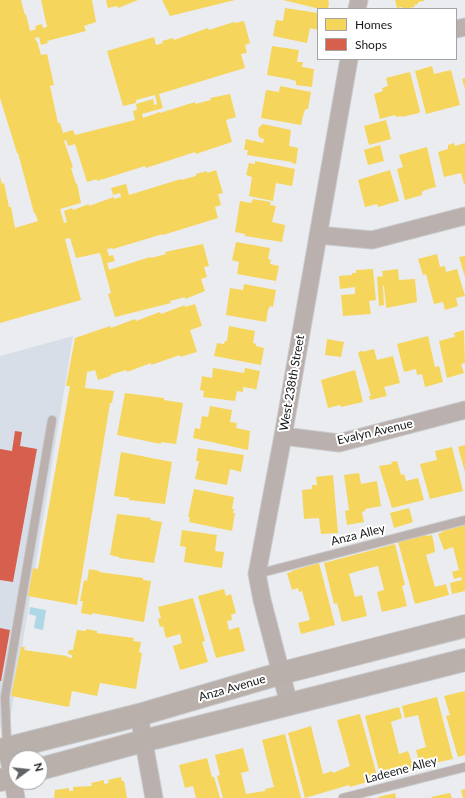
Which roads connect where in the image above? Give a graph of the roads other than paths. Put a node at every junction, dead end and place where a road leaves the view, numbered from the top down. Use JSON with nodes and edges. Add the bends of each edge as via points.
{"nodes":[{"id":1,"x":349,"y":60,"type":"edge"},
{"id":2,"x":465,"y":216,"type":"edge"},
{"id":3,"x":318,"y":235,"type":"junction"},
{"id":4,"x":465,"y":410,"type":"edge"},
{"id":5,"x":52,"y":420,"type":"dead end"},
{"id":6,"x":283,"y":436,"type":"junction"},
{"id":7,"x":465,"y":520,"type":"edge"},
{"id":8,"x":257,"y":574,"type":"junction"},
{"id":9,"x":465,"y":626,"type":"edge"},
{"id":10,"x":465,"y":660,"type":"edge"},
{"id":11,"x":282,"y":673,"type":"junction"},
{"id":12,"x":289,"y":704,"type":"junction"},
{"id":13,"x":139,"y":714,"type":"junction"},
{"id":14,"x":143,"y":741,"type":"junction"},
{"id":15,"x":4,"y":749,"type":"edge"},
{"id":16,"x":48,"y":767,"type":"edge"},
{"id":17,"x":465,"y":767,"type":"edge"},
{"id":18,"x":8,"y":768,"type":"edge"},
{"id":19,"x":154,"y":798,"type":"edge"},
{"id":20,"x":343,"y":798,"type":"edge"}],
"edges":[{"from":1,"to":3,"type":"street","name":"West 238th Street"},
{"from":2,"to":3,"type":"street","via":[[372,240]]},
{"from":3,"to":6,"type":"street","name":"West 238th Street"},
{"from":4,"to":6,"type":"street","name":"Evalyn Avenue","via":[[339,443]]},
{"from":5,"to":15,"type":"lane","via":[[4,697]]},
{"from":6,"to":8,"type":"street","name":"West 238th Street"},
{"from":7,"to":8,"type":"lane","name":"Anza Alley"},
{"from":8,"to":11,"type":"street","name":"West 238th Street"},
{"from":9,"to":11,"type":"main road","name":"Anza Avenue"},
{"from":10,"to":12,"type":"main road"},
{"from":11,"to":12,"type":"street","name":"West 238th Street"},
{"from":11,"to":13,"type":"main road","name":"Anza Avenue"},
{"from":12,"to":14,"type":"main road"},
{"from":13,"to":14,"type":"street"},
{"from":13,"to":15,"type":"main road","name":"Anza Avenue"},
{"from":14,"to":16,"type":"main road"},
{"from":14,"to":19,"type":"street"},
{"from":15,"to":18,"type":"street"},
{"from":17,"to":20,"type":"lane","name":"Ladeene Alley"}]}
